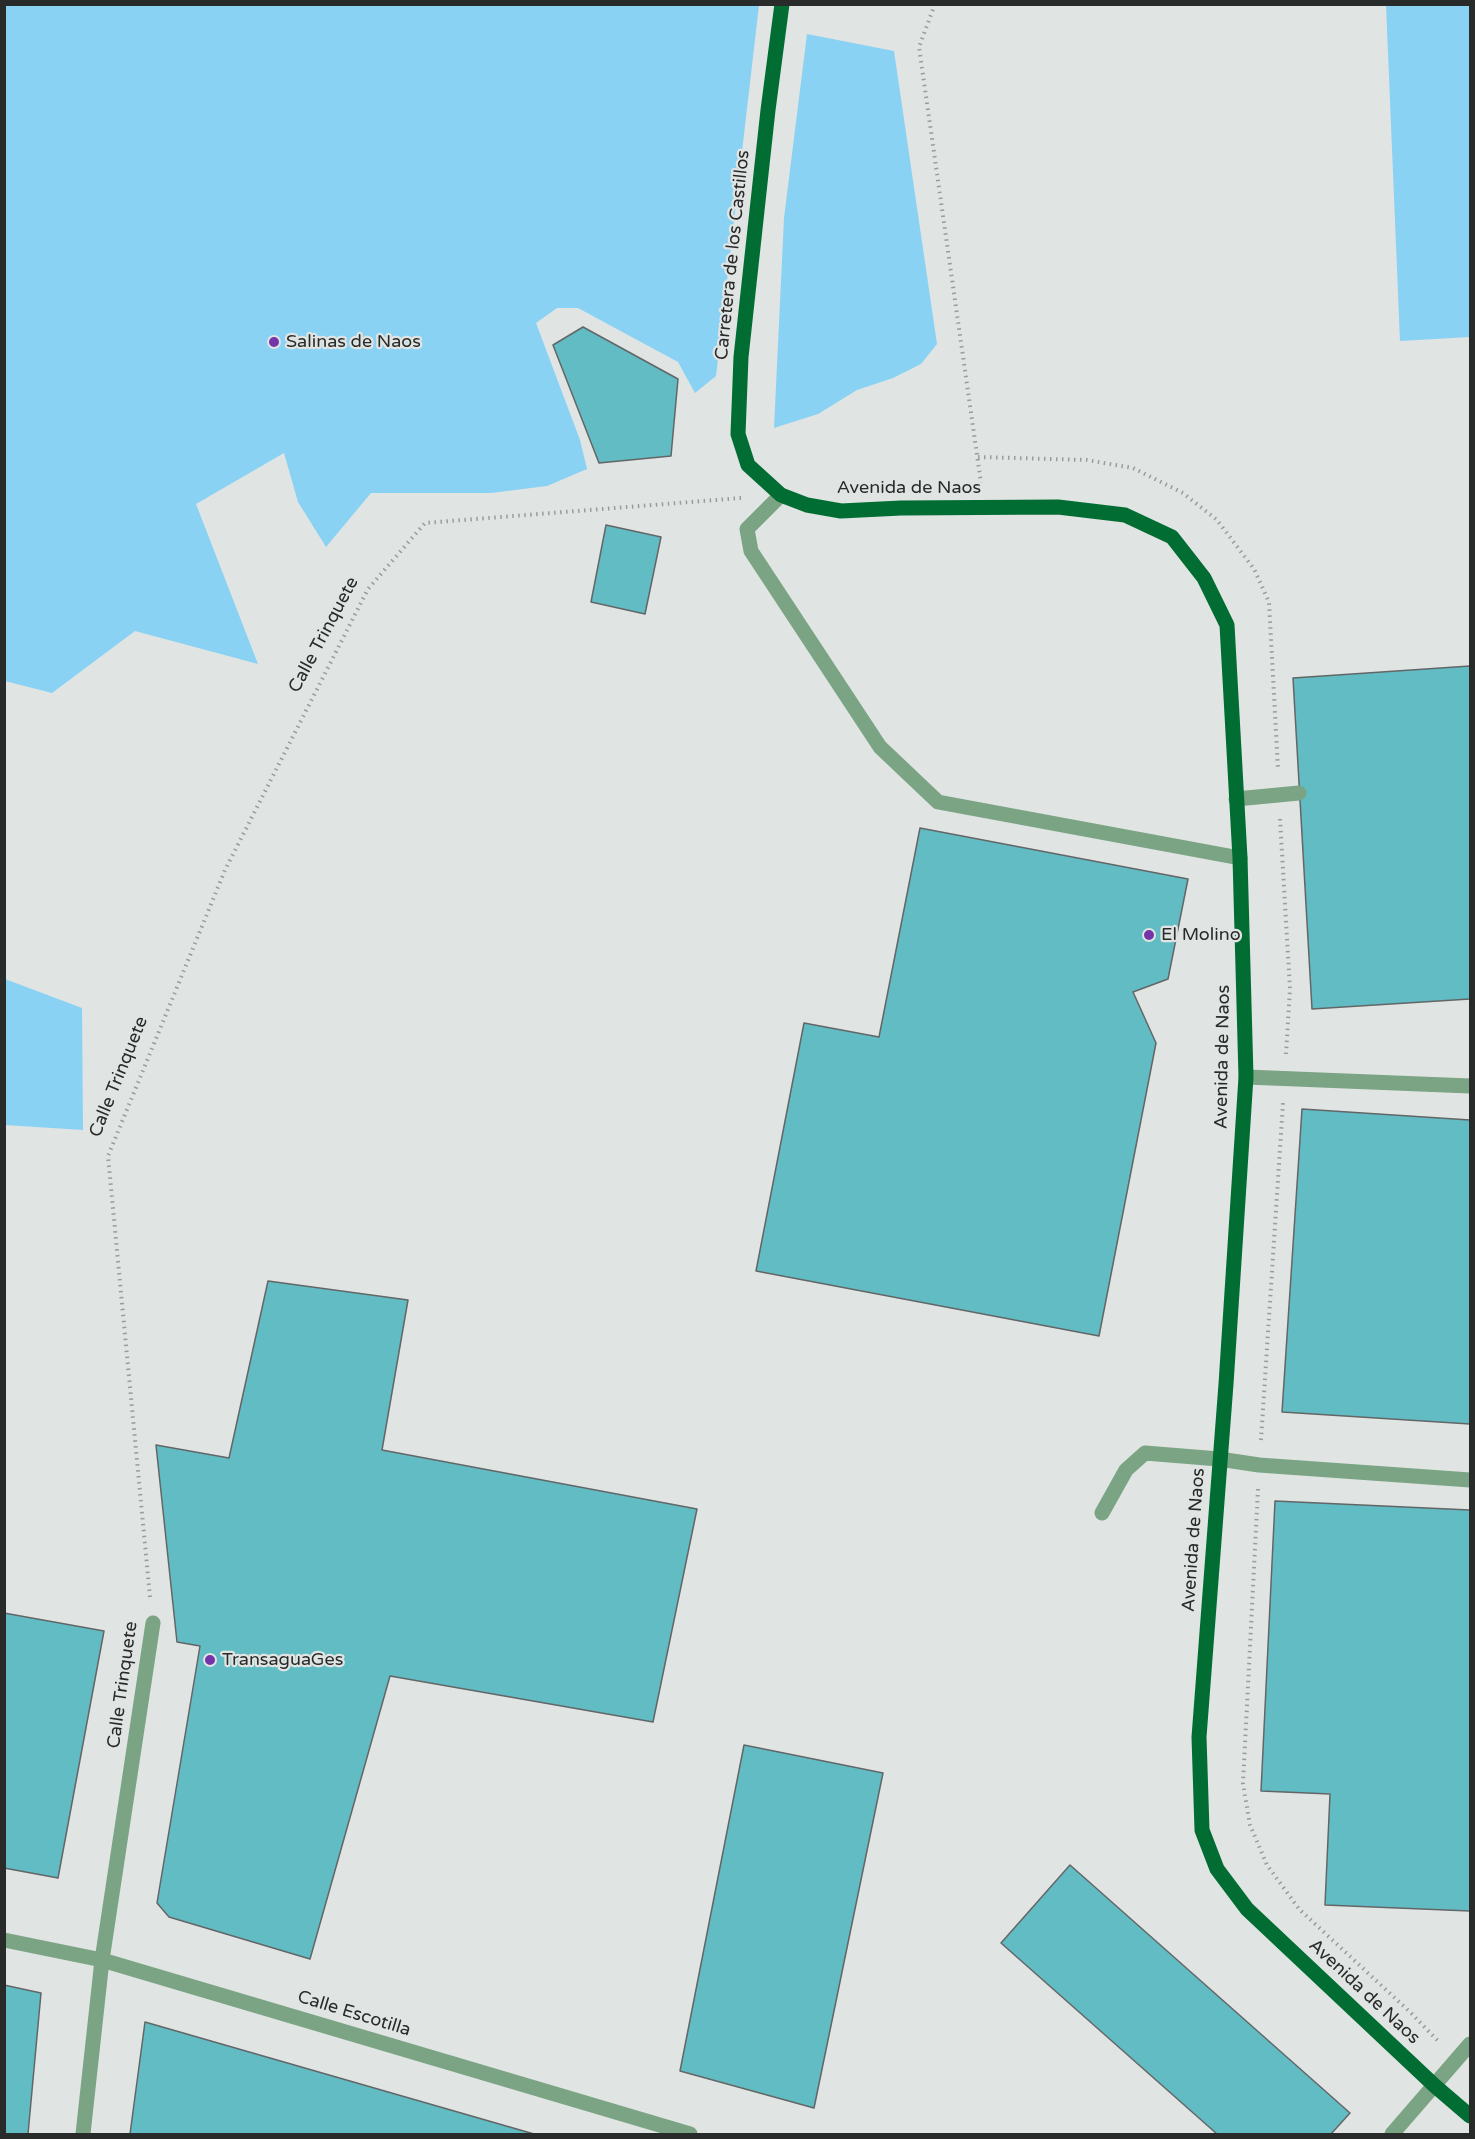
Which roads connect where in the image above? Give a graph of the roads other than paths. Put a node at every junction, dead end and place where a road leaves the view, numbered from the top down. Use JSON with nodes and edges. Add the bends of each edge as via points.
{"nodes":[{"id":1,"x":782,"y":4,"type":"edge"},
{"id":2,"x":781,"y":495,"type":"junction"},
{"id":3,"x":1299,"y":793,"type":"dead end"},
{"id":4,"x":1236,"y":799,"type":"junction"},
{"id":5,"x":1240,"y":858,"type":"junction"},
{"id":6,"x":1246,"y":1077,"type":"junction"},
{"id":7,"x":1470,"y":1086,"type":"edge"},
{"id":8,"x":1220,"y":1459,"type":"junction"},
{"id":9,"x":1470,"y":1480,"type":"edge"},
{"id":10,"x":1102,"y":1513,"type":"dead end"},
{"id":11,"x":153,"y":1623,"type":"road end"},
{"id":12,"x":4,"y":1940,"type":"edge"},
{"id":13,"x":102,"y":1960,"type":"junction"},
{"id":14,"x":1470,"y":2044,"type":"edge"},
{"id":15,"x":1435,"y":2086,"type":"junction"},
{"id":16,"x":1470,"y":2116,"type":"edge"},
{"id":17,"x":83,"y":2134,"type":"edge"},
{"id":18,"x":690,"y":2134,"type":"edge"},
{"id":19,"x":1392,"y":2134,"type":"edge"}],
"edges":[{"from":1,"to":2,"type":"main road","name":"Carretera de los Castillos","via":[[741,357],[738,434],[748,465]]},
{"from":2,"to":4,"type":"main road","name":"Avenida de Naos","via":[[841,511],[1058,507],[1125,515],[1172,537],[1204,578],[1227,625]]},
{"from":2,"to":5,"type":"street","via":[[747,529],[751,550],[880,747],[938,802]]},
{"from":3,"to":4,"type":"street"},
{"from":4,"to":5,"type":"main road","name":"Avenida de Naos"},
{"from":5,"to":6,"type":"main road","name":"Avenida de Naos"},
{"from":6,"to":7,"type":"street"},
{"from":6,"to":8,"type":"main road","name":"Avenida de Naos"},
{"from":8,"to":9,"type":"street"},
{"from":8,"to":10,"type":"street","via":[[1145,1453],[1126,1470]]},
{"from":8,"to":15,"type":"main road","name":"Avenida de Naos","via":[[1199,1737],[1202,1830],[1217,1869],[1247,1909]]},
{"from":11,"to":13,"type":"street","name":"Calle Trinquete"},
{"from":12,"to":13,"type":"street","name":"Calle Escotilla"},
{"from":13,"to":17,"type":"street","name":"Calle Trinquete"},
{"from":13,"to":18,"type":"street","name":"Calle Escotilla"},
{"from":14,"to":15,"type":"street"},
{"from":15,"to":16,"type":"main road","name":"Avenida de Naos"},
{"from":15,"to":19,"type":"street"}]}
